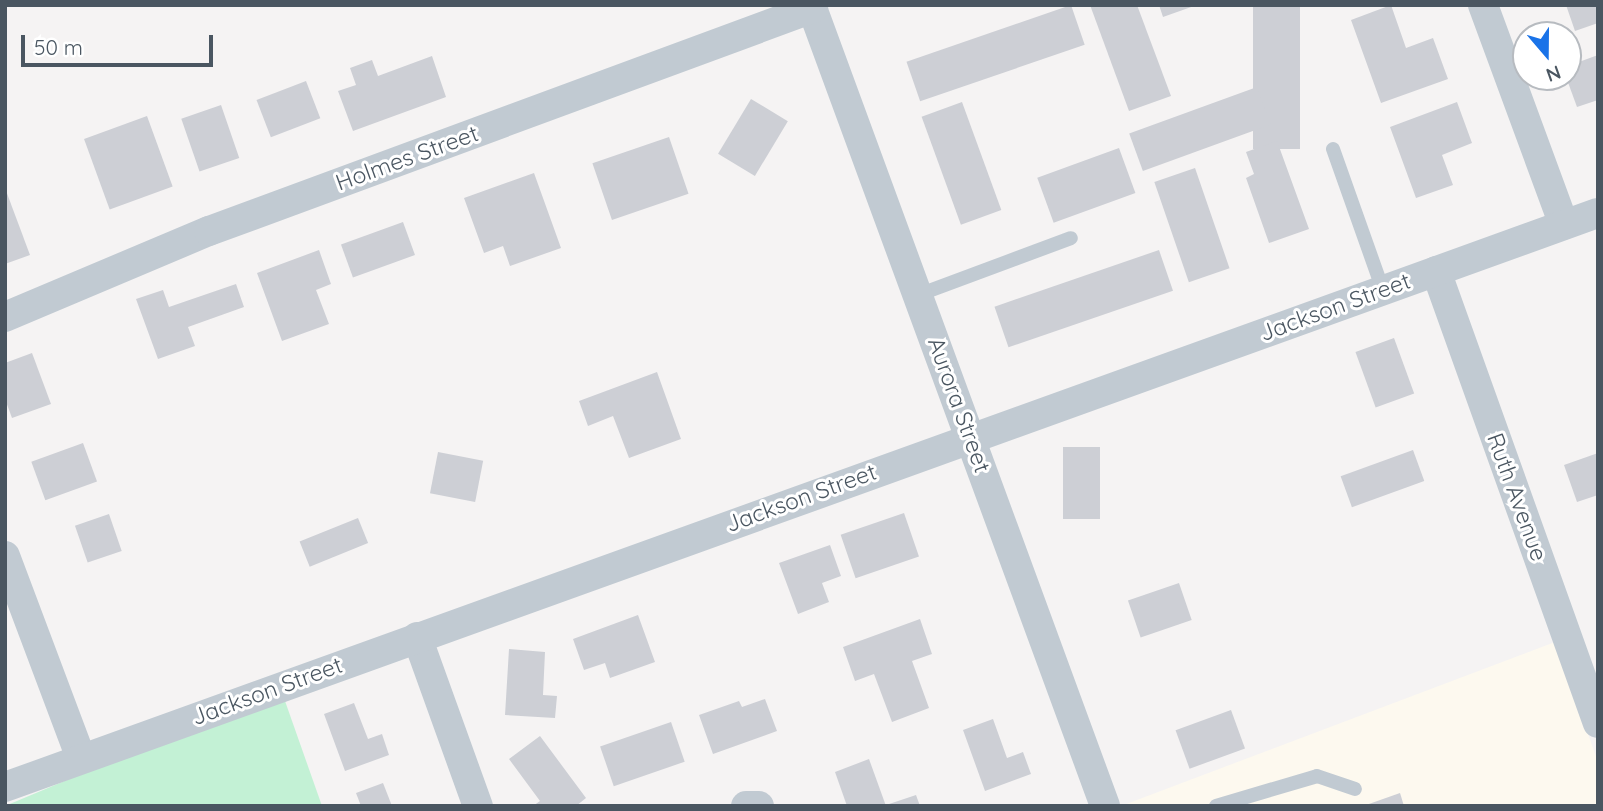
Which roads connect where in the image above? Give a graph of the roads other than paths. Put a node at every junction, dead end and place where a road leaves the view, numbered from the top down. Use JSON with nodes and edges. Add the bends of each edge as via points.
{"nodes":[{"id":1,"x":1483,"y":5,"type":"edge"},
{"id":2,"x":812,"y":7,"type":"edge"},
{"id":3,"x":1333,"y":149,"type":"dead end"},
{"id":4,"x":1598,"y":213,"type":"edge"},
{"id":5,"x":1564,"y":225,"type":"junction"},
{"id":6,"x":1071,"y":237,"type":"dead end"},
{"id":7,"x":1436,"y":271,"type":"junction"},
{"id":8,"x":1383,"y":290,"type":"junction"},
{"id":9,"x":918,"y":295,"type":"junction"},
{"id":10,"x":5,"y":317,"type":"edge"},
{"id":11,"x":971,"y":437,"type":"junction"},
{"id":12,"x":5,"y":556,"type":"edge"},
{"id":13,"x":417,"y":637,"type":"junction"},
{"id":14,"x":1598,"y":723,"type":"edge"},
{"id":15,"x":81,"y":758,"type":"junction"},
{"id":16,"x":5,"y":787,"type":"edge"},
{"id":17,"x":1354,"y":789,"type":"dead end"},
{"id":18,"x":478,"y":806,"type":"edge"},
{"id":19,"x":746,"y":806,"type":"edge"},
{"id":20,"x":759,"y":806,"type":"edge"},
{"id":21,"x":1105,"y":806,"type":"edge"},
{"id":22,"x":1216,"y":806,"type":"edge"}],
"edges":[{"from":1,"to":5,"type":"street"},
{"from":2,"to":9,"type":"street","name":"Aurora Street"},
{"from":2,"to":10,"type":"street","name":"Holmes Street","via":[[209,231]]},
{"from":3,"to":8,"type":"lane"},
{"from":4,"to":5,"type":"street","name":"Jackson Street"},
{"from":5,"to":7,"type":"street","name":"Jackson Street"},
{"from":6,"to":9,"type":"lane"},
{"from":7,"to":8,"type":"street","name":"Jackson Street"},
{"from":7,"to":14,"type":"street","name":"Ruth Avenue"},
{"from":8,"to":11,"type":"street","name":"Jackson Street"},
{"from":9,"to":11,"type":"street","name":"Aurora Street"},
{"from":11,"to":13,"type":"street","name":"Jackson Street"},
{"from":11,"to":21,"type":"street","name":"Aurora Street"},
{"from":12,"to":15,"type":"street"},
{"from":13,"to":15,"type":"street","name":"Jackson Street"},
{"from":13,"to":18,"type":"street"},
{"from":15,"to":16,"type":"street","name":"Jackson Street"},
{"from":17,"to":22,"type":"lane","via":[[1317,776]]},
{"from":19,"to":20,"type":"street"}]}
